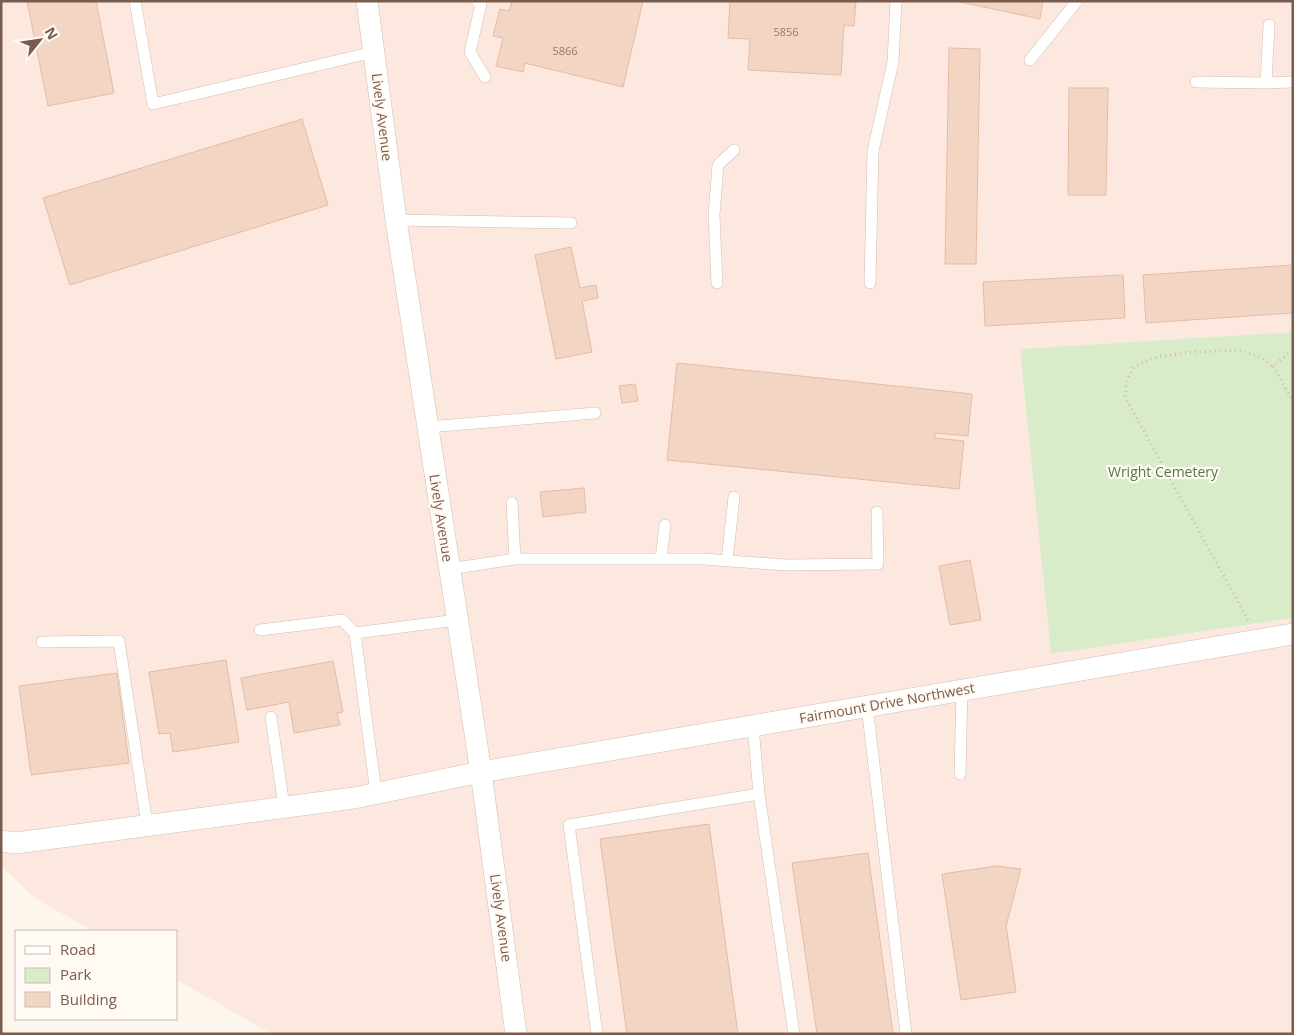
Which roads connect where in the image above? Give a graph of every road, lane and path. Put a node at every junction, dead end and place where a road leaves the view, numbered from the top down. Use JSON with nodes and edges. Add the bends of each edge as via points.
{"nodes":[{"id":1,"x":135,"y":1,"type":"edge"},
{"id":2,"x":367,"y":1,"type":"edge"},
{"id":3,"x":477,"y":1,"type":"edge"},
{"id":4,"x":896,"y":1,"type":"edge"},
{"id":5,"x":1077,"y":1,"type":"edge"},
{"id":6,"x":1269,"y":26,"type":"dead end"},
{"id":7,"x":374,"y":52,"type":"junction"},
{"id":8,"x":1030,"y":60,"type":"dead end"},
{"id":9,"x":485,"y":77,"type":"dead end"},
{"id":10,"x":1196,"y":82,"type":"dead end"},
{"id":11,"x":1293,"y":82,"type":"edge"},
{"id":12,"x":1266,"y":83,"type":"junction"},
{"id":13,"x":734,"y":150,"type":"dead end"},
{"id":14,"x":396,"y":220,"type":"junction"},
{"id":15,"x":571,"y":223,"type":"dead end"},
{"id":16,"x":717,"y":283,"type":"dead end"},
{"id":17,"x":870,"y":283,"type":"dead end"},
{"id":18,"x":1293,"y":353,"type":"edge"},
{"id":19,"x":1274,"y":366,"type":"junction"},
{"id":20,"x":1293,"y":402,"type":"edge"},
{"id":21,"x":595,"y":413,"type":"dead end"},
{"id":22,"x":428,"y":427,"type":"junction"},
{"id":23,"x":734,"y":497,"type":"dead end"},
{"id":24,"x":512,"y":503,"type":"dead end"},
{"id":25,"x":877,"y":512,"type":"dead end"},
{"id":26,"x":664,"y":525,"type":"dead end"},
{"id":27,"x":515,"y":559,"type":"junction"},
{"id":28,"x":661,"y":559,"type":"junction"},
{"id":29,"x":727,"y":561,"type":"junction"},
{"id":30,"x":449,"y":569,"type":"junction"},
{"id":31,"x":457,"y":620,"type":"junction"},
{"id":32,"x":260,"y":630,"type":"dead end"},
{"id":33,"x":356,"y":633,"type":"junction"},
{"id":34,"x":1293,"y":634,"type":"edge"},
{"id":35,"x":1259,"y":640,"type":"junction"},
{"id":36,"x":42,"y":642,"type":"dead end"},
{"id":37,"x":962,"y":690,"type":"junction"},
{"id":38,"x":867,"y":706,"type":"junction"},
{"id":39,"x":271,"y":717,"type":"dead end"},
{"id":40,"x":753,"y":726,"type":"junction"},
{"id":41,"x":481,"y":772,"type":"junction"},
{"id":42,"x":960,"y":774,"type":"dead end"},
{"id":43,"x":376,"y":793,"type":"junction"},
{"id":44,"x":759,"y":794,"type":"junction"},
{"id":45,"x":284,"y":806,"type":"junction"},
{"id":46,"x":147,"y":825,"type":"junction"},
{"id":47,"x":1,"y":841,"type":"edge"},
{"id":48,"x":516,"y":1034,"type":"edge"},
{"id":49,"x":597,"y":1034,"type":"edge"},
{"id":50,"x":794,"y":1034,"type":"edge"},
{"id":51,"x":906,"y":1034,"type":"edge"}],
"edges":[{"from":1,"to":7,"type":"lane","via":[[153,104]]},
{"from":2,"to":7,"type":"street","name":"Lively Avenue"},
{"from":3,"to":9,"type":"lane","via":[[480,4],[470,52]]},
{"from":4,"to":17,"type":"lane","via":[[893,62],[873,151]]},
{"from":5,"to":8,"type":"lane"},
{"from":6,"to":12,"type":"lane"},
{"from":7,"to":14,"type":"street","name":"Lively Avenue"},
{"from":10,"to":12,"type":"lane"},
{"from":11,"to":12,"type":"lane"},
{"from":13,"to":16,"type":"lane","via":[[718,165],[714,215]]},
{"from":14,"to":15,"type":"lane"},
{"from":14,"to":22,"type":"street","name":"Lively Avenue"},
{"from":18,"to":19,"type":"path"},
{"from":19,"to":20,"type":"path"},
{"from":19,"to":35,"type":"path","via":[[1241,350],[1190,352],[1152,358],[1134,367],[1125,397]]},
{"from":21,"to":22,"type":"lane"},
{"from":22,"to":30,"type":"street","name":"Lively Avenue"},
{"from":23,"to":29,"type":"lane"},
{"from":24,"to":27,"type":"lane"},
{"from":25,"to":29,"type":"lane","via":[[878,564],[786,565]]},
{"from":26,"to":28,"type":"lane"},
{"from":27,"to":28,"type":"lane"},
{"from":27,"to":30,"type":"lane"},
{"from":28,"to":29,"type":"lane"},
{"from":30,"to":31,"type":"street","name":"Lively Avenue"},
{"from":31,"to":33,"type":"lane"},
{"from":31,"to":41,"type":"street","name":"Lively Avenue"},
{"from":32,"to":33,"type":"lane","via":[[342,620]]},
{"from":33,"to":43,"type":"lane"},
{"from":34,"to":35,"type":"street","name":"Fairmount Drive Northwest"},
{"from":35,"to":37,"type":"street","name":"Fairmount Drive Northwest"},
{"from":36,"to":46,"type":"lane","via":[[119,641]]},
{"from":37,"to":38,"type":"street","name":"Fairmount Drive Northwest"},
{"from":37,"to":42,"type":"lane"},
{"from":38,"to":40,"type":"street","name":"Fairmount Drive Northwest"},
{"from":38,"to":51,"type":"lane"},
{"from":39,"to":45,"type":"lane"},
{"from":40,"to":41,"type":"street","name":"Fairmount Drive Northwest"},
{"from":40,"to":44,"type":"lane"},
{"from":41,"to":43,"type":"street","name":"Fairmount Drive Northwest"},
{"from":41,"to":48,"type":"street","name":"Lively Avenue"},
{"from":43,"to":45,"type":"street","name":"Fairmount Drive Northwest"},
{"from":44,"to":49,"type":"lane","via":[[569,825]]},
{"from":44,"to":50,"type":"lane"},
{"from":45,"to":46,"type":"street","name":"Fairmount Drive Northwest"},
{"from":46,"to":47,"type":"street","name":"Fairmount Drive Northwest","via":[[16,843]]}]}
